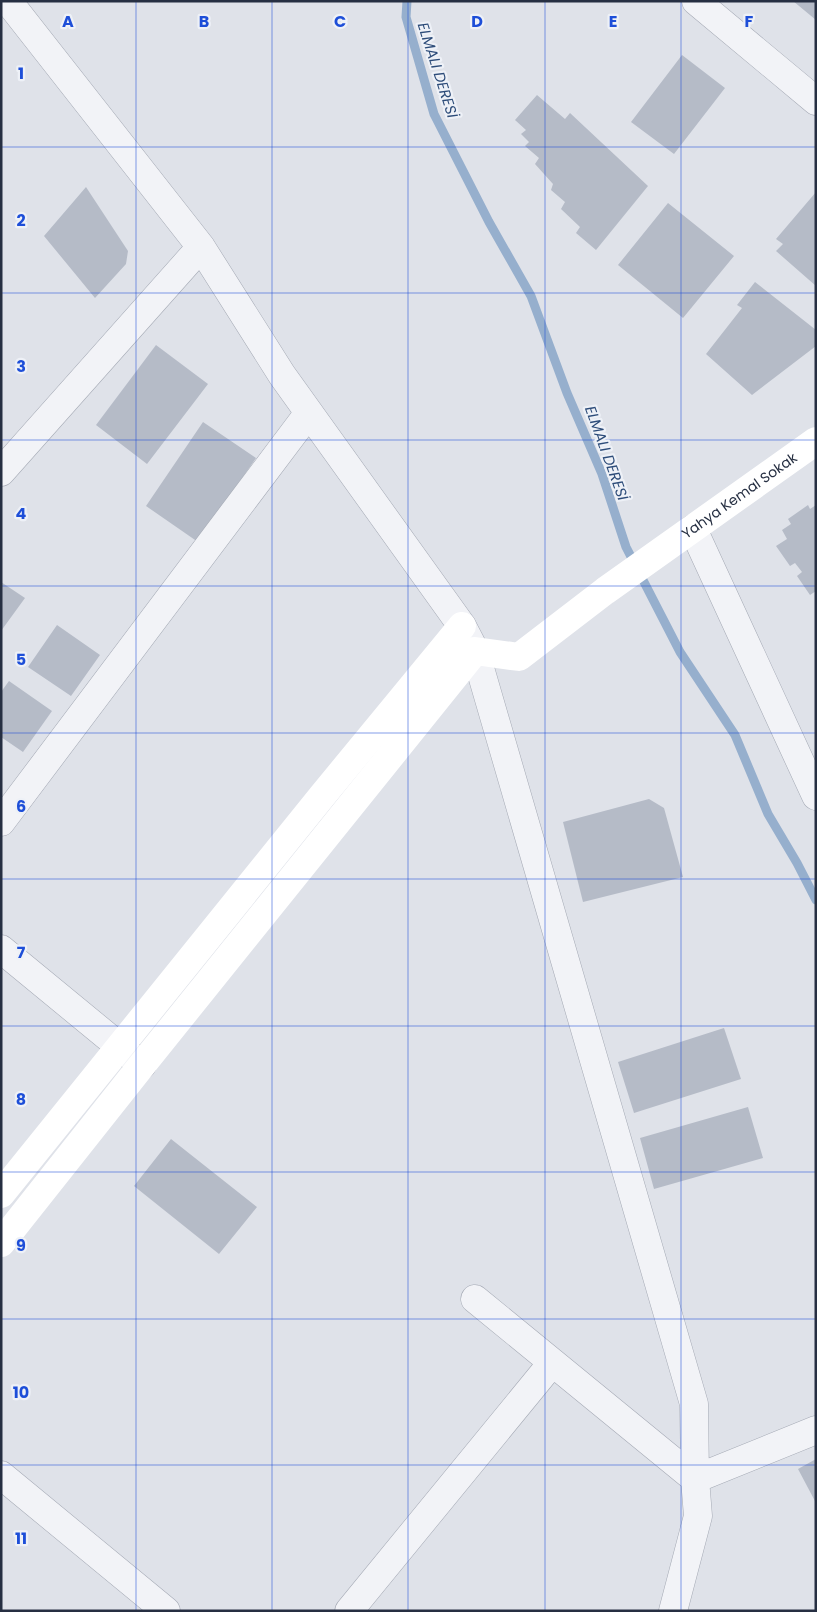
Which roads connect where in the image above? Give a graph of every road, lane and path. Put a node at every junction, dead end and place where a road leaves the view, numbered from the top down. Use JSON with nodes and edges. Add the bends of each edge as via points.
{"nodes":[{"id":1,"x":8,"y":1,"type":"edge"},
{"id":2,"x":696,"y":1,"type":"edge"},
{"id":3,"x":816,"y":101,"type":"edge"},
{"id":4,"x":201,"y":247,"type":"junction"},
{"id":5,"x":308,"y":414,"type":"junction"},
{"id":6,"x":816,"y":441,"type":"edge"},
{"id":7,"x":1,"y":472,"type":"edge"},
{"id":8,"x":693,"y":529,"type":"junction"},
{"id":9,"x":462,"y":626,"type":"junction"},
{"id":10,"x":475,"y":650,"type":"junction"},
{"id":11,"x":816,"y":796,"type":"edge"},
{"id":12,"x":1,"y":822,"type":"edge"},
{"id":13,"x":1,"y":949,"type":"edge"},
{"id":14,"x":120,"y":1047,"type":"junction"},
{"id":15,"x":142,"y":1065,"type":"junction"},
{"id":16,"x":1,"y":1194,"type":"edge"},
{"id":17,"x":1,"y":1243,"type":"edge"},
{"id":18,"x":475,"y":1299,"type":"dead end"},
{"id":19,"x":552,"y":1362,"type":"junction"},
{"id":20,"x":816,"y":1430,"type":"edge"},
{"id":21,"x":1,"y":1475,"type":"edge"},
{"id":22,"x":695,"y":1479,"type":"junction"},
{"id":23,"x":166,"y":1611,"type":"edge"},
{"id":24,"x":349,"y":1611,"type":"edge"},
{"id":25,"x":673,"y":1611,"type":"edge"}],
"edges":[{"from":1,"to":4,"type":"street"},
{"from":2,"to":3,"type":"street"},
{"from":4,"to":5,"type":"street"},
{"from":4,"to":7,"type":"street"},
{"from":5,"to":9,"type":"street"},
{"from":5,"to":12,"type":"street"},
{"from":6,"to":8,"type":"street","name":"Yahya Kemal Sokak"},
{"from":8,"to":10,"type":"street","name":"Yahya Kemal Sokak","via":[[519,657]]},
{"from":8,"to":11,"type":"street"},
{"from":9,"to":10,"type":"street"},
{"from":9,"to":14,"type":"street"},
{"from":10,"to":15,"type":"street"},
{"from":10,"to":22,"type":"street","via":[[694,1404]]},
{"from":13,"to":14,"type":"street"},
{"from":14,"to":15,"type":"street"},
{"from":14,"to":16,"type":"street"},
{"from":15,"to":17,"type":"street"},
{"from":18,"to":19,"type":"street"},
{"from":19,"to":22,"type":"street"},
{"from":19,"to":24,"type":"street"},
{"from":20,"to":22,"type":"street"},
{"from":21,"to":23,"type":"street"},
{"from":22,"to":25,"type":"street","via":[[698,1516]]}]}
